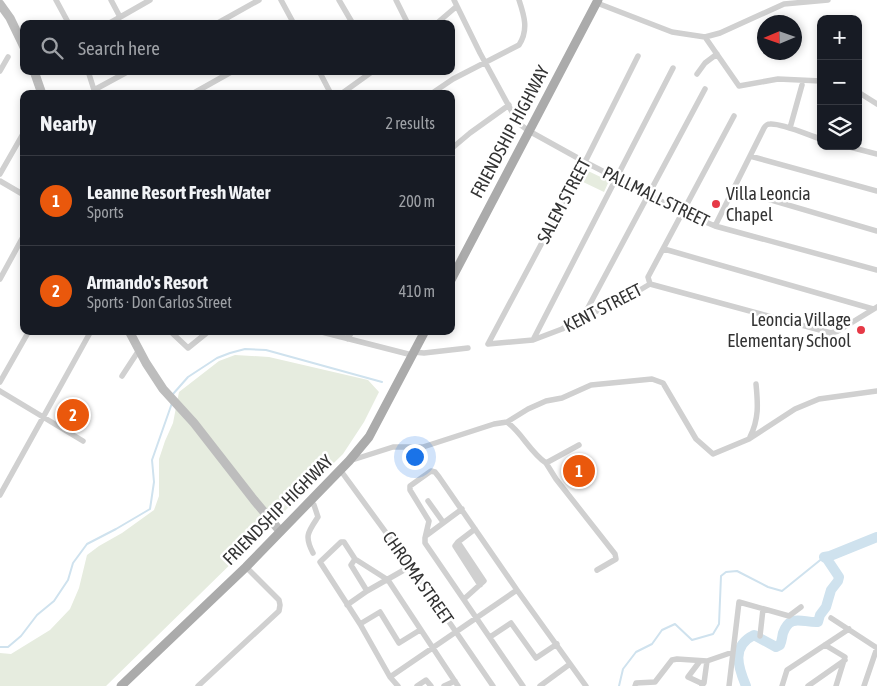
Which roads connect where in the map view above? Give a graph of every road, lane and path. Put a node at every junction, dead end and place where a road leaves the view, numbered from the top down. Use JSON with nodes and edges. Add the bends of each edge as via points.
{"nodes":[{"id":1,"x":56,"y":0,"type":"edge"},
{"id":2,"x":111,"y":0,"type":"edge"},
{"id":3,"x":150,"y":0,"type":"edge"},
{"id":4,"x":259,"y":0,"type":"edge"},
{"id":5,"x":281,"y":0,"type":"edge"},
{"id":6,"x":339,"y":0,"type":"edge"},
{"id":7,"x":396,"y":0,"type":"edge"},
{"id":8,"x":454,"y":0,"type":"edge"},
{"id":9,"x":519,"y":0,"type":"edge"},
{"id":10,"x":828,"y":0,"type":"edge"},
{"id":11,"x":597,"y":1,"type":"edge"},
{"id":12,"x":0,"y":4,"type":"edge"},
{"id":13,"x":457,"y":6,"type":"junction"},
{"id":14,"x":120,"y":17,"type":"junction"},
{"id":15,"x":67,"y":20,"type":"edge"},
{"id":16,"x":115,"y":20,"type":"edge"},
{"id":17,"x":223,"y":20,"type":"edge"},
{"id":18,"x":292,"y":20,"type":"edge"},
{"id":19,"x":351,"y":20,"type":"edge"},
{"id":20,"x":406,"y":20,"type":"edge"},
{"id":21,"x":441,"y":20,"type":"edge"},
{"id":22,"x":705,"y":36,"type":"junction"},
{"id":23,"x":20,"y":39,"type":"edge"},
{"id":24,"x":717,"y":54,"type":"junction"},
{"id":25,"x":638,"y":56,"type":"dead end"},
{"id":26,"x":8,"y":57,"type":"dead end"},
{"id":27,"x":486,"y":63,"type":"junction"},
{"id":28,"x":673,"y":68,"type":"dead end"},
{"id":29,"x":0,"y":72,"type":"edge"},
{"id":30,"x":697,"y":74,"type":"dead end"},
{"id":31,"x":35,"y":75,"type":"edge"},
{"id":32,"x":89,"y":75,"type":"edge"},
{"id":33,"x":122,"y":75,"type":"edge"},
{"id":34,"x":226,"y":75,"type":"edge"},
{"id":35,"x":322,"y":75,"type":"edge"},
{"id":36,"x":367,"y":75,"type":"edge"},
{"id":37,"x":817,"y":82,"type":"edge"},
{"id":38,"x":802,"y":85,"type":"dead end"},
{"id":39,"x":705,"y":89,"type":"dead end"},
{"id":40,"x":41,"y":90,"type":"edge"},
{"id":41,"x":93,"y":90,"type":"edge"},
{"id":42,"x":97,"y":90,"type":"edge"},
{"id":43,"x":199,"y":90,"type":"edge"},
{"id":44,"x":330,"y":90,"type":"edge"},
{"id":45,"x":347,"y":90,"type":"edge"},
{"id":46,"x":437,"y":90,"type":"edge"},
{"id":47,"x":862,"y":95,"type":"edge"},
{"id":48,"x":877,"y":104,"type":"edge"},
{"id":49,"x":508,"y":105,"type":"junction"},
{"id":50,"x":734,"y":116,"type":"dead end"},
{"id":51,"x":790,"y":128,"type":"junction"},
{"id":52,"x":529,"y":131,"type":"junction"},
{"id":53,"x":817,"y":138,"type":"edge"},
{"id":54,"x":20,"y":139,"type":"edge"},
{"id":55,"x":455,"y":146,"type":"edge"},
{"id":56,"x":862,"y":150,"type":"edge"},
{"id":57,"x":877,"y":154,"type":"edge"},
{"id":58,"x":750,"y":156,"type":"junction"},
{"id":59,"x":585,"y":162,"type":"junction"},
{"id":60,"x":0,"y":174,"type":"edge"},
{"id":61,"x":617,"y":179,"type":"junction"},
{"id":62,"x":0,"y":181,"type":"edge"},
{"id":63,"x":733,"y":189,"type":"junction"},
{"id":64,"x":877,"y":191,"type":"edge"},
{"id":65,"x":20,"y":193,"type":"edge"},
{"id":66,"x":649,"y":195,"type":"junction"},
{"id":67,"x":682,"y":212,"type":"junction"},
{"id":68,"x":715,"y":226,"type":"junction"},
{"id":69,"x":877,"y":231,"type":"edge"},
{"id":70,"x":20,"y":242,"type":"edge"},
{"id":71,"x":664,"y":248,"type":"junction"},
{"id":72,"x":877,"y":270,"type":"edge"},
{"id":73,"x":455,"y":272,"type":"edge"},
{"id":74,"x":0,"y":279,"type":"edge"},
{"id":75,"x":650,"y":284,"type":"junction"},
{"id":76,"x":875,"y":308,"type":"edge"},
{"id":77,"x":583,"y":317,"type":"junction"},
{"id":78,"x":27,"y":335,"type":"edge"},
{"id":79,"x":89,"y":335,"type":"edge"},
{"id":80,"x":131,"y":335,"type":"edge"},
{"id":81,"x":174,"y":335,"type":"edge"},
{"id":82,"x":204,"y":335,"type":"edge"},
{"id":83,"x":333,"y":335,"type":"edge"},
{"id":84,"x":350,"y":335,"type":"edge"},
{"id":85,"x":423,"y":335,"type":"edge"},
{"id":86,"x":348,"y":339,"type":"junction"},
{"id":87,"x":533,"y":340,"type":"junction"},
{"id":88,"x":488,"y":344,"type":"joint"},
{"id":89,"x":468,"y":348,"type":"dead end"},
{"id":90,"x":139,"y":350,"type":"junction"},
{"id":91,"x":412,"y":353,"type":"junction"},
{"id":92,"x":122,"y":376,"type":"dead end"},
{"id":93,"x":0,"y":382,"type":"edge"},
{"id":94,"x":756,"y":384,"type":"dead end"},
{"id":95,"x":0,"y":391,"type":"edge"},
{"id":96,"x":877,"y":391,"type":"edge"},
{"id":97,"x":44,"y":416,"type":"junction"},
{"id":98,"x":507,"y":422,"type":"junction"},
{"id":99,"x":749,"y":439,"type":"junction"},
{"id":100,"x":83,"y":440,"type":"dead end"},
{"id":101,"x":579,"y":445,"type":"dead end"},
{"id":102,"x":349,"y":462,"type":"junction"},
{"id":103,"x":546,"y":463,"type":"junction"},
{"id":104,"x":341,"y":471,"type":"junction"},
{"id":105,"x":0,"y":495,"type":"edge"},
{"id":106,"x":309,"y":501,"type":"junction"},
{"id":107,"x":420,"y":505,"type":"junction"},
{"id":108,"x":462,"y":509,"type":"junction"},
{"id":109,"x":443,"y":522,"type":"junction"},
{"id":110,"x":475,"y":529,"type":"junction"},
{"id":111,"x":280,"y":531,"type":"junction"},
{"id":112,"x":426,"y":535,"type":"junction"},
{"id":113,"x":313,"y":553,"type":"dead end"},
{"id":114,"x":355,"y":559,"type":"junction"},
{"id":115,"x":411,"y":566,"type":"junction"},
{"id":116,"x":246,"y":567,"type":"junction"},
{"id":117,"x":597,"y":570,"type":"dead end"},
{"id":118,"x":388,"y":580,"type":"junction"},
{"id":119,"x":517,"y":590,"type":"junction"},
{"id":120,"x":367,"y":591,"type":"junction"},
{"id":121,"x":464,"y":599,"type":"junction"},
{"id":122,"x":347,"y":605,"type":"junction"},
{"id":123,"x":801,"y":607,"type":"dead end"},
{"id":124,"x":763,"y":609,"type":"junction"},
{"id":125,"x":477,"y":618,"type":"junction"},
{"id":126,"x":831,"y":618,"type":"dead end"},
{"id":127,"x":360,"y":624,"type":"junction"},
{"id":128,"x":849,"y":629,"type":"junction"},
{"id":129,"x":420,"y":630,"type":"junction"},
{"id":130,"x":456,"y":632,"type":"junction"},
{"id":131,"x":760,"y":636,"type":"dead end"},
{"id":132,"x":490,"y":637,"type":"junction"},
{"id":133,"x":557,"y":644,"type":"junction"},
{"id":134,"x":825,"y":644,"type":"junction"},
{"id":135,"x":432,"y":648,"type":"junction"},
{"id":136,"x":877,"y":648,"type":"edge"},
{"id":137,"x":733,"y":652,"type":"junction"},
{"id":138,"x":845,"y":660,"type":"junction"},
{"id":139,"x":700,"y":661,"type":"junction"},
{"id":140,"x":708,"y":661,"type":"junction"},
{"id":141,"x":570,"y":664,"type":"junction"},
{"id":142,"x":390,"y":677,"type":"junction"},
{"id":143,"x":456,"y":684,"type":"edge"},
{"id":144,"x":656,"y":684,"type":"edge"},
{"id":145,"x":702,"y":685,"type":"edge"},
{"id":146,"x":121,"y":686,"type":"edge"},
{"id":147,"x":198,"y":686,"type":"edge"},
{"id":148,"x":398,"y":686,"type":"edge"},
{"id":149,"x":417,"y":686,"type":"edge"},
{"id":150,"x":431,"y":686,"type":"edge"},
{"id":151,"x":444,"y":686,"type":"edge"},
{"id":152,"x":493,"y":686,"type":"edge"},
{"id":153,"x":523,"y":686,"type":"edge"},
{"id":154,"x":540,"y":686,"type":"edge"},
{"id":155,"x":586,"y":686,"type":"edge"},
{"id":156,"x":635,"y":686,"type":"edge"},
{"id":157,"x":729,"y":686,"type":"edge"},
{"id":158,"x":782,"y":686,"type":"edge"},
{"id":159,"x":808,"y":686,"type":"edge"},
{"id":160,"x":836,"y":686,"type":"edge"},
{"id":161,"x":864,"y":686,"type":"edge"}],
"edges":[{"from":1,"to":15,"type":"street"},
{"from":2,"to":14,"type":"street"},
{"from":3,"to":14,"type":"street"},
{"from":4,"to":17,"type":"street"},
{"from":5,"to":18,"type":"street"},
{"from":6,"to":19,"type":"street"},
{"from":7,"to":20,"type":"street"},
{"from":8,"to":13,"type":"street","name":"PALLMALL STREET"},
{"from":9,"to":27,"type":"street","via":[[526,26],[524,38],[512,50]]},
{"from":10,"to":22,"type":"street","via":[[784,4]]},
{"from":11,"to":22,"type":"street","via":[[672,32]]},
{"from":11,"to":52,"type":"main road","name":"FRIENDSHIP HIGHWAY"},
{"from":12,"to":23,"type":"street"},
{"from":13,"to":21,"type":"street"},
{"from":13,"to":27,"type":"street","name":"PALLMALL STREET"},
{"from":14,"to":16,"type":"street"},
{"from":22,"to":24,"type":"street"},
{"from":24,"to":30,"type":"street"},
{"from":24,"to":37,"type":"street","via":[[739,86],[778,79]]},
{"from":25,"to":59,"type":"street","name":"SALEM STREET"},
{"from":26,"to":29,"type":"street"},
{"from":27,"to":46,"type":"street"},
{"from":27,"to":49,"type":"street","name":"PALLMALL STREET"},
{"from":28,"to":61,"type":"street"},
{"from":31,"to":40,"type":"street"},
{"from":32,"to":41,"type":"street"},
{"from":33,"to":42,"type":"street"},
{"from":34,"to":43,"type":"street"},
{"from":35,"to":44,"type":"street"},
{"from":36,"to":45,"type":"street"},
{"from":38,"to":51,"type":"street"},
{"from":39,"to":66,"type":"street"},
{"from":47,"to":48,"type":"street"},
{"from":49,"to":52,"type":"street","name":"PALLMALL STREET","via":[[518,122]]},
{"from":49,"to":55,"type":"street"},
{"from":50,"to":67,"type":"street","name":"KENT STREET"},
{"from":51,"to":53,"type":"street"},
{"from":51,"to":58,"type":"street","via":[[767,125]]},
{"from":52,"to":59,"type":"street","name":"PALLMALL STREET"},
{"from":52,"to":73,"type":"main road","name":"FRIENDSHIP HIGHWAY"},
{"from":54,"to":60,"type":"street"},
{"from":56,"to":57,"type":"street"},
{"from":58,"to":63,"type":"street"},
{"from":58,"to":64,"type":"street"},
{"from":59,"to":61,"type":"street","name":"PALLMALL STREET"},
{"from":59,"to":88,"type":"street","name":"SALEM STREET"},
{"from":61,"to":66,"type":"street","name":"PALLMALL STREET"},
{"from":61,"to":87,"type":"street"},
{"from":62,"to":65,"type":"street"},
{"from":63,"to":68,"type":"street"},
{"from":63,"to":69,"type":"street"},
{"from":66,"to":67,"type":"street","name":"PALLMALL STREET"},
{"from":66,"to":77,"type":"street"},
{"from":67,"to":68,"type":"street","name":"PALLMALL STREET"},
{"from":67,"to":71,"type":"street","name":"KENT STREET"},
{"from":68,"to":72,"type":"street","name":"PALLMALL STREET"},
{"from":70,"to":74,"type":"street"},
{"from":71,"to":75,"type":"street","name":"KENT STREET","via":[[648,277]]},
{"from":71,"to":76,"type":"street"},
{"from":75,"to":76,"type":"street","via":[[831,333]]},
{"from":75,"to":77,"type":"street","name":"KENT STREET"},
{"from":77,"to":87,"type":"street","name":"KENT STREET"},
{"from":78,"to":93,"type":"street"},
{"from":79,"to":97,"type":"street"},
{"from":80,"to":90,"type":"street"},
{"from":81,"to":82,"type":"street","via":[[188,348]]},
{"from":83,"to":86,"type":"street"},
{"from":84,"to":86,"type":"street"},
{"from":85,"to":91,"type":"main road","name":"FRIENDSHIP HIGHWAY"},
{"from":86,"to":91,"type":"street"},
{"from":87,"to":88,"type":"street","name":"KENT STREET"},
{"from":89,"to":91,"type":"street"},
{"from":90,"to":92,"type":"street"},
{"from":90,"to":111,"type":"street","via":[[163,389]]},
{"from":91,"to":102,"type":"main road","name":"FRIENDSHIP HIGHWAY","via":[[369,437]]},
{"from":94,"to":99,"type":"street","via":[[758,412]]},
{"from":95,"to":97,"type":"street"},
{"from":96,"to":99,"type":"street","via":[[819,399]]},
{"from":97,"to":100,"type":"street"},
{"from":97,"to":105,"type":"street"},
{"from":98,"to":99,"type":"street","via":[[546,401],[562,398],[591,385],[652,379],[663,383],[696,439],[713,454]]},
{"from":98,"to":102,"type":"street","via":[[423,447],[393,447]]},
{"from":98,"to":103,"type":"street"},
{"from":101,"to":103,"type":"street"},
{"from":102,"to":104,"type":"main road","name":"FRIENDSHIP HIGHWAY"},
{"from":103,"to":117,"type":"street","via":[[615,554],[616,559]]},
{"from":104,"to":106,"type":"main road","name":"FRIENDSHIP HIGHWAY"},
{"from":104,"to":115,"type":"street","name":"CHROMA STREET"},
{"from":106,"to":111,"type":"main road","name":"FRIENDSHIP HIGHWAY"},
{"from":106,"to":113,"type":"street","via":[[314,505],[318,518],[308,530],[308,545]]},
{"from":107,"to":108,"type":"street","via":[[410,486],[431,471]]},
{"from":107,"to":109,"type":"street","via":[[431,499]]},
{"from":107,"to":112,"type":"street","via":[[429,521]]},
{"from":108,"to":109,"type":"street"},
{"from":108,"to":110,"type":"street"},
{"from":109,"to":112,"type":"street"},
{"from":110,"to":119,"type":"street"},
{"from":110,"to":121,"type":"street","via":[[458,542],[484,581]]},
{"from":111,"to":116,"type":"main road","name":"FRIENDSHIP HIGHWAY"},
{"from":112,"to":121,"type":"street","via":[[425,543]]},
{"from":114,"to":118,"type":"street"},
{"from":114,"to":120,"type":"street","via":[[351,565]]},
{"from":114,"to":122,"type":"street","via":[[341,542],[320,562]]},
{"from":115,"to":118,"type":"street"},
{"from":115,"to":130,"type":"street","name":"CHROMA STREET"},
{"from":116,"to":146,"type":"main road","name":"FRIENDSHIP HIGHWAY"},
{"from":116,"to":147,"type":"street","via":[[279,600],[278,611]]},
{"from":118,"to":120,"type":"street"},
{"from":118,"to":129,"type":"street"},
{"from":119,"to":125,"type":"street"},
{"from":119,"to":133,"type":"street"},
{"from":120,"to":122,"type":"street"},
{"from":121,"to":125,"type":"street"},
{"from":122,"to":127,"type":"street"},
{"from":123,"to":124,"type":"street","via":[[789,616]]},
{"from":124,"to":131,"type":"street"},
{"from":124,"to":137,"type":"street","via":[[739,602]]},
{"from":125,"to":130,"type":"street"},
{"from":125,"to":132,"type":"street"},
{"from":126,"to":128,"type":"street"},
{"from":127,"to":129,"type":"street","via":[[380,612],[399,643]]},
{"from":127,"to":142,"type":"street"},
{"from":128,"to":134,"type":"street"},
{"from":128,"to":136,"type":"street"},
{"from":129,"to":135,"type":"street"},
{"from":130,"to":135,"type":"street"},
{"from":130,"to":152,"type":"street","name":"CHROMA STREET"},
{"from":132,"to":133,"type":"street","via":[[511,623],[536,658]]},
{"from":132,"to":153,"type":"street"},
{"from":133,"to":141,"type":"street"},
{"from":134,"to":138,"type":"street","via":[[843,654]]},
{"from":134,"to":158,"type":"street","via":[[787,670]]},
{"from":135,"to":142,"type":"street"},
{"from":135,"to":143,"type":"street"},
{"from":136,"to":161,"type":"street"},
{"from":137,"to":140,"type":"street"},
{"from":137,"to":157,"type":"street"},
{"from":138,"to":159,"type":"street"},
{"from":138,"to":160,"type":"street"},
{"from":139,"to":140,"type":"street"},
{"from":139,"to":144,"type":"street","via":[[672,660]]},
{"from":139,"to":145,"type":"street","via":[[688,677]]},
{"from":140,"to":145,"type":"street"},
{"from":141,"to":154,"type":"street"},
{"from":141,"to":155,"type":"street"},
{"from":142,"to":148,"type":"street"},
{"from":143,"to":151,"type":"street"},
{"from":144,"to":156,"type":"street","via":[[641,682]]},
{"from":149,"to":150,"type":"street","via":[[426,680]]}]}
